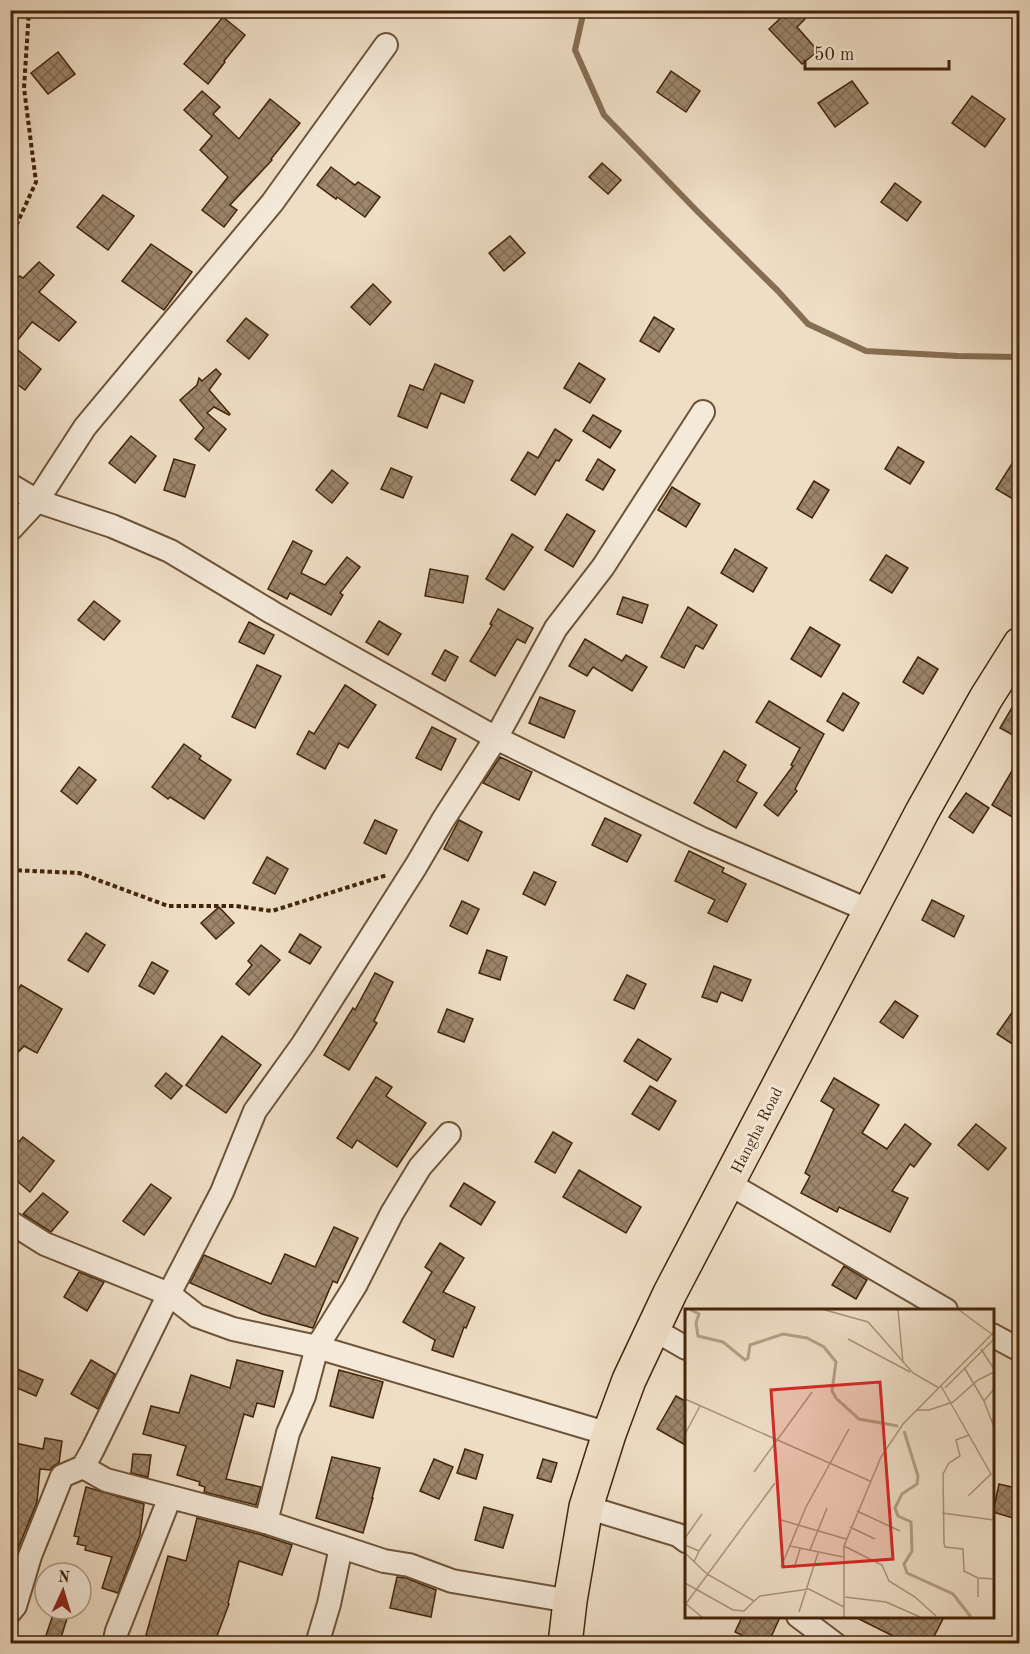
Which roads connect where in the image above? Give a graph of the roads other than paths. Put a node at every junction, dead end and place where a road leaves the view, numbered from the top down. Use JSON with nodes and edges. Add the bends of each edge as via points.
{"nodes":[{"id":1,"x":386,"y":45,"type":"dead end"},
{"id":2,"x":703,"y":412,"type":"dead end"},
{"id":3,"x":10,"y":485,"type":"edge"},
{"id":4,"x":37,"y":501,"type":"junction"},
{"id":5,"x":10,"y":530,"type":"edge"},
{"id":6,"x":1020,"y":644,"type":"edge"},
{"id":7,"x":496,"y":738,"type":"junction"},
{"id":8,"x":870,"y":911,"type":"junction"},
{"id":9,"x":449,"y":1134,"type":"dead end"},
{"id":10,"x":728,"y":1183,"type":"junction"},
{"id":11,"x":10,"y":1222,"type":"edge"},
{"id":12,"x":169,"y":1294,"type":"junction"},
{"id":13,"x":943,"y":1309,"type":"edge"},
{"id":14,"x":653,"y":1329,"type":"junction"},
{"id":15,"x":994,"y":1336,"type":"edge"},
{"id":16,"x":317,"y":1347,"type":"junction"},
{"id":17,"x":685,"y":1347,"type":"edge"},
{"id":18,"x":1020,"y":1350,"type":"edge"},
{"id":19,"x":609,"y":1434,"type":"junction"},
{"id":20,"x":82,"y":1467,"type":"junction"},
{"id":21,"x":170,"y":1497,"type":"junction"},
{"id":22,"x":586,"y":1507,"type":"junction"},
{"id":23,"x":266,"y":1522,"type":"junction"},
{"id":24,"x":685,"y":1540,"type":"edge"},
{"id":25,"x":341,"y":1547,"type":"junction"},
{"id":26,"x":570,"y":1601,"type":"junction"},
{"id":27,"x":10,"y":1612,"type":"edge"},
{"id":28,"x":799,"y":1618,"type":"edge"},
{"id":29,"x":114,"y":1644,"type":"edge"},
{"id":30,"x":317,"y":1644,"type":"edge"},
{"id":31,"x":565,"y":1644,"type":"edge"},
{"id":32,"x":836,"y":1644,"type":"edge"}],
"edges":[{"from":1,"to":4,"type":"street","via":[[272,203],[85,427]]},
{"from":2,"to":7,"type":"street","via":[[603,567],[556,628]]},
{"from":3,"to":4,"type":"street"},
{"from":4,"to":5,"type":"street"},
{"from":4,"to":7,"type":"street","via":[[170,551]]},
{"from":6,"to":8,"type":"highway","name":"Hangha Road","via":[[958,746]]},
{"from":7,"to":8,"type":"street","via":[[700,838]]},
{"from":7,"to":12,"type":"street","via":[[303,1044],[255,1111],[222,1192]]},
{"from":8,"to":10,"type":"highway","name":"Hangha Road"},
{"from":9,"to":16,"type":"street","via":[[420,1167]]},
{"from":10,"to":13,"type":"street"},
{"from":10,"to":14,"type":"highway","name":"Hangha Road"},
{"from":11,"to":12,"type":"street","via":[[45,1244]]},
{"from":12,"to":16,"type":"street","via":[[197,1316],[233,1329]]},
{"from":12,"to":20,"type":"street"},
{"from":14,"to":17,"type":"street"},
{"from":14,"to":19,"type":"highway","name":"Hangha Road"},
{"from":15,"to":18,"type":"street"},
{"from":16,"to":19,"type":"street"},
{"from":16,"to":23,"type":"street","via":[[304,1396],[288,1433]]},
{"from":19,"to":22,"type":"highway","name":"Hangha Road"},
{"from":20,"to":21,"type":"street","via":[[106,1480]]},
{"from":20,"to":27,"type":"street","via":[[62,1476]]},
{"from":21,"to":23,"type":"street"},
{"from":21,"to":29,"type":"street"},
{"from":22,"to":24,"type":"street"},
{"from":22,"to":26,"type":"highway","name":"Hangha Road"},
{"from":23,"to":25,"type":"street"},
{"from":25,"to":26,"type":"street","via":[[452,1581]]},
{"from":25,"to":30,"type":"street"},
{"from":26,"to":31,"type":"highway","name":"Hangha Road"},
{"from":28,"to":32,"type":"street"}]}
